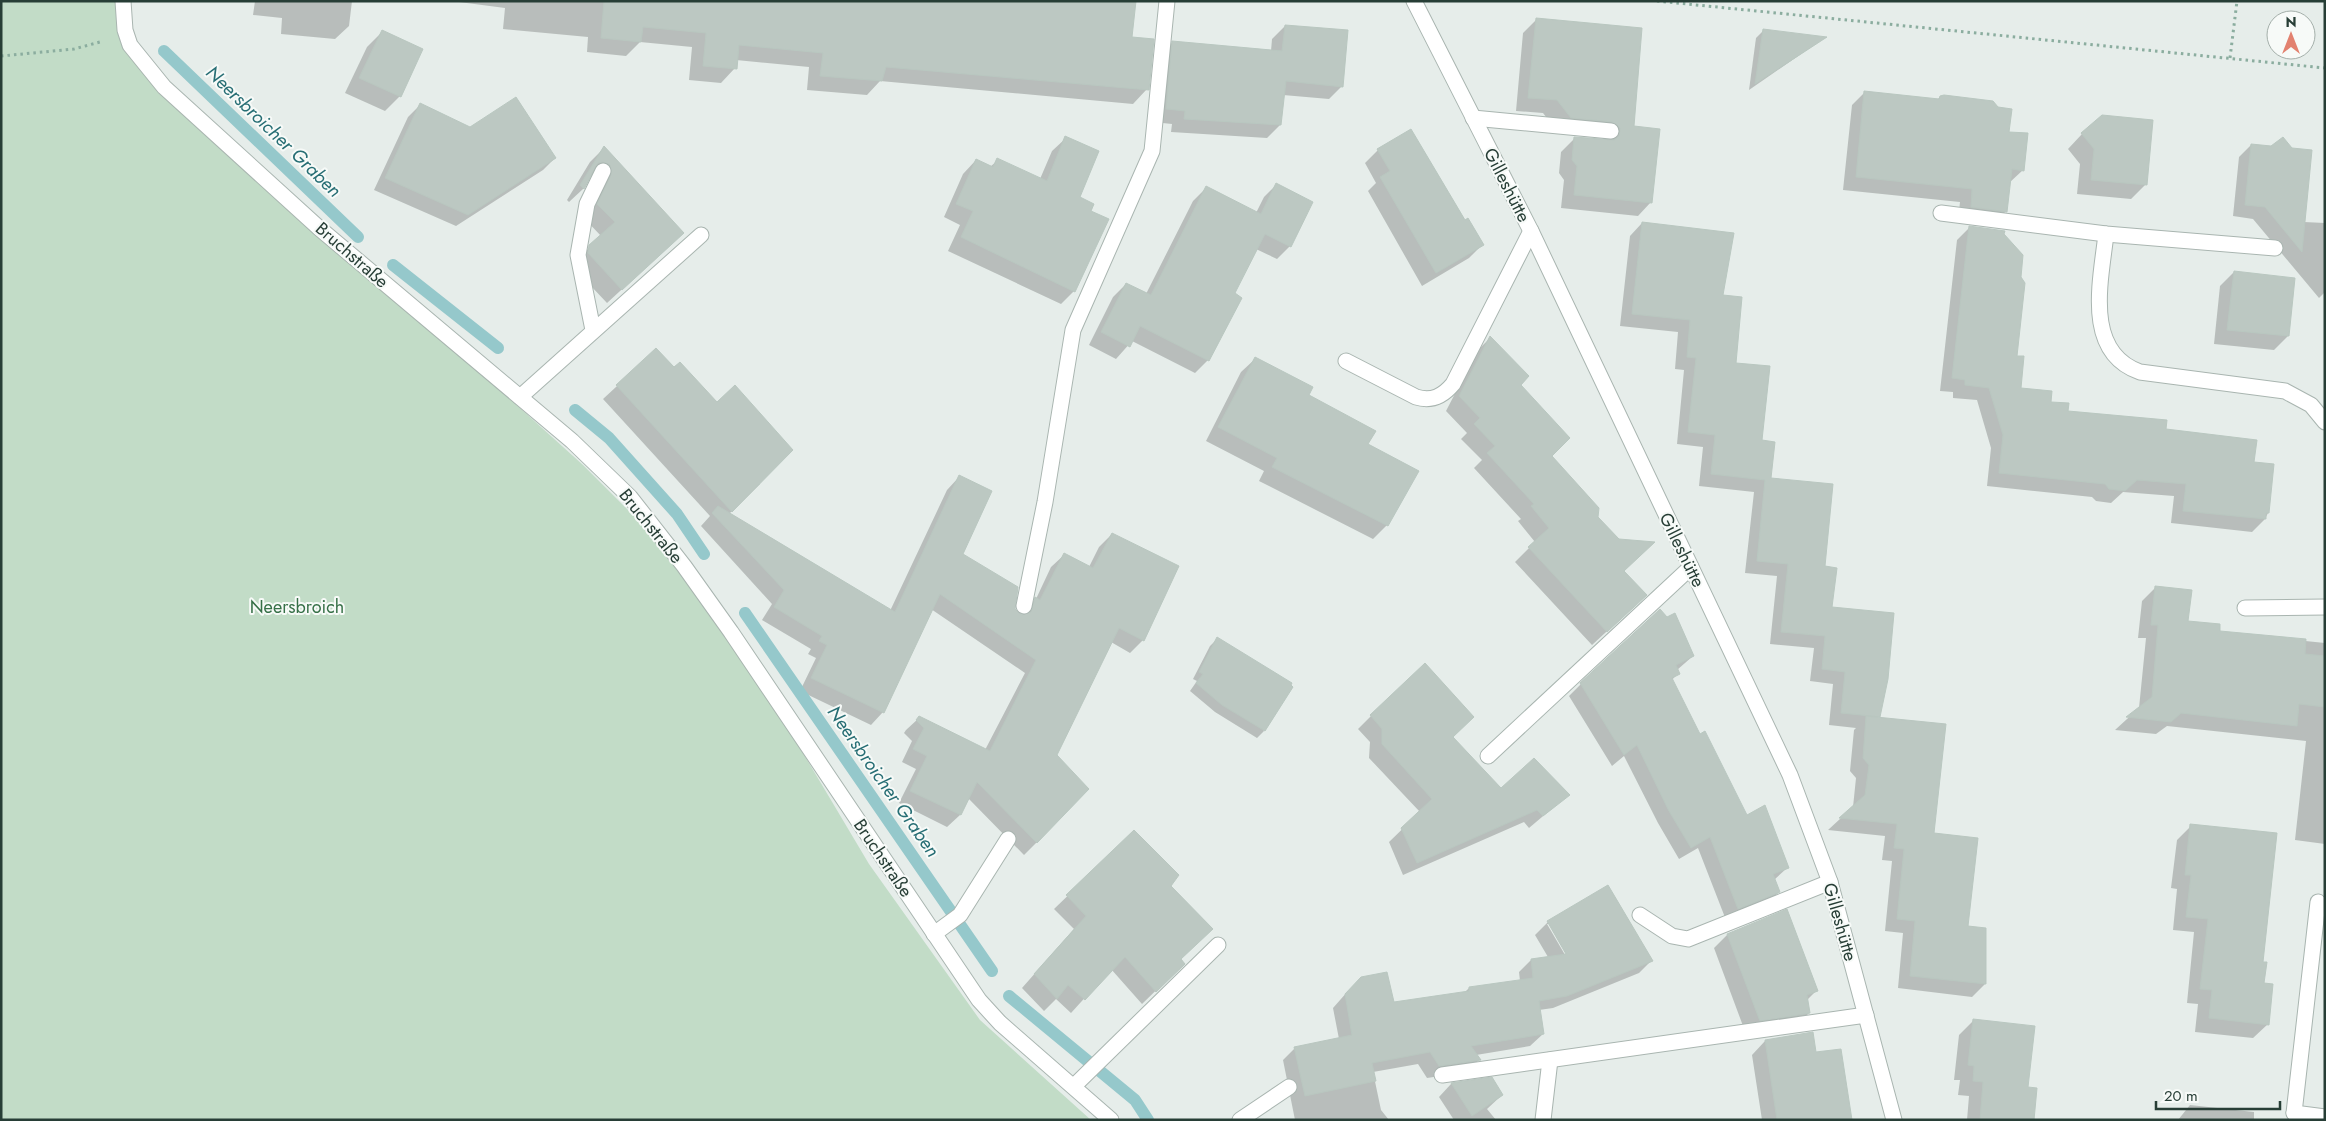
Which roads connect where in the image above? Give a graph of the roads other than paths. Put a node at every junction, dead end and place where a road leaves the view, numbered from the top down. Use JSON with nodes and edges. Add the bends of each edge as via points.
{"nodes":[{"id":1,"x":123,"y":1,"type":"edge"},
{"id":2,"x":1167,"y":1,"type":"edge"},
{"id":3,"x":1414,"y":1,"type":"edge"},
{"id":4,"x":1474,"y":118,"type":"junction"},
{"id":5,"x":1611,"y":131,"type":"dead end"},
{"id":6,"x":602,"y":171,"type":"dead end"},
{"id":7,"x":1940,"y":213,"type":"dead end"},
{"id":8,"x":1531,"y":231,"type":"junction"},
{"id":9,"x":2106,"y":234,"type":"junction"},
{"id":10,"x":701,"y":235,"type":"dead end"},
{"id":11,"x":2275,"y":248,"type":"dead end"},
{"id":12,"x":593,"y":330,"type":"junction"},
{"id":13,"x":1346,"y":361,"type":"dead end"},
{"id":14,"x":520,"y":397,"type":"junction"},
{"id":15,"x":2325,"y":422,"type":"edge"},
{"id":16,"x":1691,"y":567,"type":"junction"},
{"id":17,"x":1024,"y":606,"type":"dead end"},
{"id":18,"x":2325,"y":607,"type":"edge"},
{"id":19,"x":2245,"y":608,"type":"dead end"},
{"id":20,"x":1488,"y":756,"type":"dead end"},
{"id":21,"x":1008,"y":840,"type":"dead end"},
{"id":22,"x":1830,"y":882,"type":"junction"},
{"id":23,"x":2318,"y":902,"type":"dead end"},
{"id":24,"x":1640,"y":915,"type":"dead end"},
{"id":25,"x":934,"y":934,"type":"junction"},
{"id":26,"x":1218,"y":945,"type":"dead end"},
{"id":27,"x":1866,"y":1015,"type":"junction"},
{"id":28,"x":1550,"y":1060,"type":"junction"},
{"id":29,"x":1442,"y":1075,"type":"dead end"},
{"id":30,"x":1080,"y":1080,"type":"junction"},
{"id":31,"x":1289,"y":1087,"type":"dead end"},
{"id":32,"x":2325,"y":1117,"type":"edge"},
{"id":33,"x":1111,"y":1120,"type":"edge"},
{"id":34,"x":1240,"y":1120,"type":"edge"},
{"id":35,"x":1544,"y":1120,"type":"edge"},
{"id":36,"x":1894,"y":1120,"type":"edge"}],
"edges":[{"from":1,"to":14,"type":"street","name":"Bruchstraße","via":[[125,30],[130,45],[164,87],[319,228]]},
{"from":2,"to":17,"type":"street","via":[[1152,151],[1073,330]]},
{"from":3,"to":4,"type":"street","name":"Gilleshütte"},
{"from":4,"to":5,"type":"street"},
{"from":4,"to":8,"type":"street","name":"Gilleshütte"},
{"from":6,"to":12,"type":"street","via":[[586,204],[578,254]]},
{"from":7,"to":9,"type":"street"},
{"from":8,"to":13,"type":"street","via":[[1453,384],[1445,392],[1428,399],[1416,397]]},
{"from":8,"to":16,"type":"street","name":"Gilleshütte"},
{"from":9,"to":11,"type":"street"},
{"from":9,"to":15,"type":"street","via":[[2099,294],[2100,323],[2110,349],[2123,363],[2140,372],[2285,391],[2311,404]]},
{"from":10,"to":12,"type":"street"},
{"from":12,"to":14,"type":"street"},
{"from":14,"to":25,"type":"street","name":"Bruchstraße","via":[[604,470],[657,530],[731,632]]},
{"from":16,"to":20,"type":"street"},
{"from":16,"to":22,"type":"street","name":"Gilleshütte","via":[[1790,775]]},
{"from":18,"to":19,"type":"street"},
{"from":21,"to":25,"type":"street","via":[[955,919]]},
{"from":22,"to":24,"type":"street","via":[[1688,938],[1672,936]]},
{"from":22,"to":27,"type":"street","name":"Gilleshütte"},
{"from":23,"to":32,"type":"street","via":[[2294,1113]]},
{"from":25,"to":30,"type":"street","name":"Bruchstraße","via":[[966,983],[992,1015]]},
{"from":26,"to":30,"type":"street"},
{"from":27,"to":28,"type":"street"},
{"from":27,"to":36,"type":"street","name":"Gilleshütte"},
{"from":28,"to":29,"type":"street"},
{"from":28,"to":35,"type":"street"},
{"from":30,"to":33,"type":"street","name":"Bruchstraße"},
{"from":31,"to":34,"type":"street"}]}
